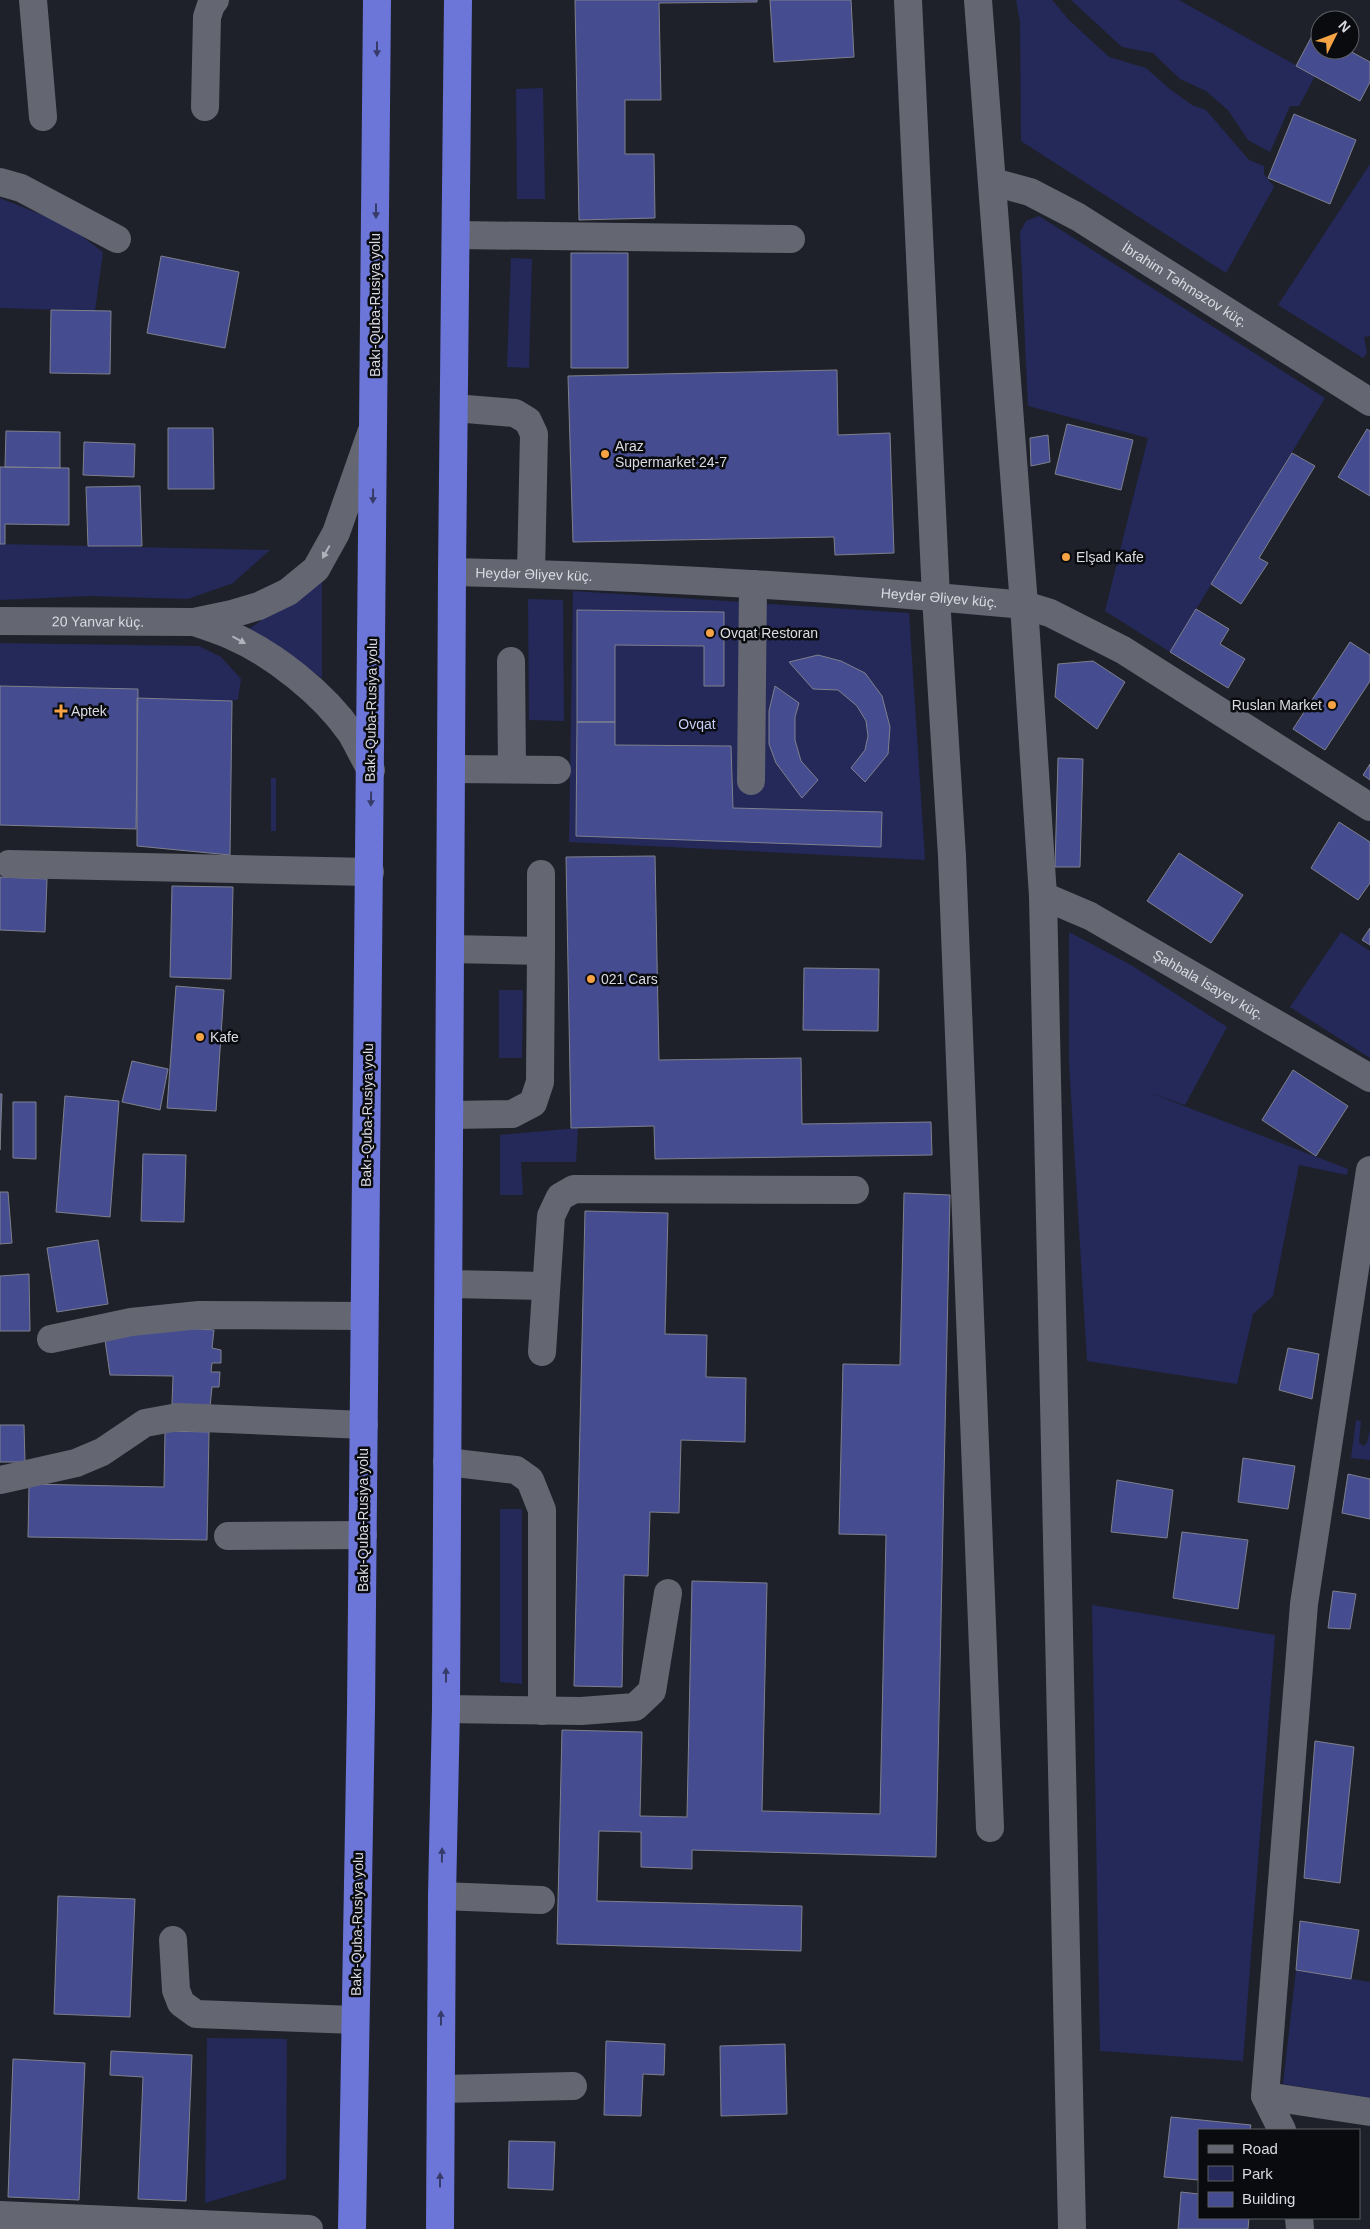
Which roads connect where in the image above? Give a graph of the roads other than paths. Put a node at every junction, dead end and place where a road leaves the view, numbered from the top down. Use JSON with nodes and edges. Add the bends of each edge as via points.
{"nodes":[{"id":1,"x":33,"y":0,"type":"edge"},
{"id":2,"x":215,"y":0,"type":"edge"},
{"id":3,"x":377,"y":0,"type":"edge"},
{"id":4,"x":458,"y":0,"type":"edge"},
{"id":5,"x":908,"y":0,"type":"edge"},
{"id":6,"x":978,"y":0,"type":"edge"},
{"id":7,"x":205,"y":107,"type":"dead end"},
{"id":8,"x":43,"y":117,"type":"dead end"},
{"id":9,"x":0,"y":182,"type":"edge"},
{"id":10,"x":993,"y":182,"type":"junction"},
{"id":11,"x":456,"y":235,"type":"junction"},
{"id":12,"x":117,"y":239,"type":"dead end"},
{"id":13,"x":791,"y":239,"type":"dead end"},
{"id":14,"x":1370,"y":402,"type":"edge"},
{"id":15,"x":454,"y":408,"type":"junction"},
{"id":16,"x":374,"y":425,"type":"junction"},
{"id":17,"x":452,"y":572,"type":"junction"},
{"id":18,"x":530,"y":573,"type":"junction"},
{"id":19,"x":754,"y":584,"type":"junction"},
{"id":20,"x":936,"y":597,"type":"junction"},
{"id":21,"x":1024,"y":605,"type":"junction"},
{"id":22,"x":0,"y":620,"type":"edge"},
{"id":23,"x":194,"y":622,"type":"junction"},
{"id":24,"x":511,"y":662,"type":"dead end"},
{"id":25,"x":452,"y":769,"type":"junction"},
{"id":26,"x":512,"y":769,"type":"junction"},
{"id":27,"x":371,"y":770,"type":"junction"},
{"id":28,"x":556,"y":770,"type":"dead end"},
{"id":29,"x":751,"y":781,"type":"dead end"},
{"id":30,"x":1370,"y":807,"type":"edge"},
{"id":31,"x":9,"y":864,"type":"dead end"},
{"id":32,"x":370,"y":872,"type":"junction"},
{"id":33,"x":541,"y":874,"type":"dead end"},
{"id":34,"x":1043,"y":896,"type":"junction"},
{"id":35,"x":450,"y":949,"type":"junction"},
{"id":36,"x":541,"y":951,"type":"junction"},
{"id":37,"x":1370,"y":1078,"type":"edge"},
{"id":38,"x":450,"y":1115,"type":"junction"},
{"id":39,"x":1370,"y":1170,"type":"edge"},
{"id":40,"x":855,"y":1190,"type":"dead end"},
{"id":41,"x":449,"y":1284,"type":"junction"},
{"id":42,"x":545,"y":1286,"type":"junction"},
{"id":43,"x":364,"y":1316,"type":"junction"},
{"id":44,"x":52,"y":1339,"type":"dead end"},
{"id":45,"x":542,"y":1352,"type":"dead end"},
{"id":46,"x":364,"y":1425,"type":"junction"},
{"id":47,"x":447,"y":1462,"type":"junction"},
{"id":48,"x":0,"y":1480,"type":"edge"},
{"id":49,"x":228,"y":1536,"type":"dead end"},
{"id":50,"x":363,"y":1536,"type":"junction"},
{"id":51,"x":668,"y":1593,"type":"dead end"},
{"id":52,"x":446,"y":1709,"type":"junction"},
{"id":53,"x":542,"y":1711,"type":"junction"},
{"id":54,"x":990,"y":1828,"type":"dead end"},
{"id":55,"x":442,"y":1896,"type":"junction"},
{"id":56,"x":541,"y":1900,"type":"dead end"},
{"id":57,"x":173,"y":1940,"type":"dead end"},
{"id":58,"x":355,"y":2020,"type":"junction"},
{"id":59,"x":573,"y":2086,"type":"dead end"},
{"id":60,"x":441,"y":2089,"type":"junction"},
{"id":61,"x":1265,"y":2096,"type":"junction"},
{"id":62,"x":1370,"y":2112,"type":"edge"},
{"id":63,"x":1282,"y":2129,"type":"edge"},
{"id":64,"x":0,"y":2215,"type":"edge"},
{"id":65,"x":309,"y":2229,"type":"edge"},
{"id":66,"x":352,"y":2229,"type":"edge"},
{"id":67,"x":440,"y":2229,"type":"edge"},
{"id":68,"x":1072,"y":2229,"type":"edge"}],
"edges":[{"from":1,"to":8,"type":"street"},
{"from":2,"to":7,"type":"street","via":[[207,17]]},
{"from":3,"to":16,"type":"highway","name":"Bakı-Quba-Rusiya yolu","one_way":true},
{"from":4,"to":11,"type":"highway"},
{"from":5,"to":20,"type":"street"},
{"from":6,"to":10,"type":"street"},
{"from":9,"to":12,"type":"street","via":[[21,188]]},
{"from":10,"to":14,"type":"street","name":"İbrahim Təhməzov küç.","via":[[1030,192],[1078,217]]},
{"from":10,"to":21,"type":"street"},
{"from":11,"to":13,"type":"street"},
{"from":11,"to":15,"type":"highway"},
{"from":15,"to":17,"type":"highway"},
{"from":15,"to":18,"type":"street","via":[[515,413],[528,422],[534,434]]},
{"from":16,"to":23,"type":"street","one_way":true,"via":[[336,533],[316,569],[288,592],[259,606]]},
{"from":16,"to":27,"type":"highway","name":"Bakı-Quba-Rusiya yolu","one_way":true},
{"from":17,"to":18,"type":"street","name":"Heydər Əliyev küç."},
{"from":17,"to":25,"type":"highway"},
{"from":18,"to":19,"type":"street","name":"Heydər Əliyev küç."},
{"from":19,"to":20,"type":"street","name":"Heydər Əliyev küç."},
{"from":19,"to":29,"type":"street"},
{"from":20,"to":21,"type":"street","name":"Heydər Əliyev küç."},
{"from":20,"to":54,"type":"street","via":[[952,866]]},
{"from":21,"to":30,"type":"street","name":"Heydər Əliyev küç.","via":[[1050,613],[1123,650]]},
{"from":21,"to":34,"type":"street"},
{"from":22,"to":23,"type":"street","name":"20 Yanvar küç."},
{"from":23,"to":27,"type":"street","one_way":true,"via":[[259,650],[298,677],[334,711]]},
{"from":24,"to":26,"type":"street"},
{"from":25,"to":26,"type":"street"},
{"from":25,"to":35,"type":"highway"},
{"from":26,"to":28,"type":"street"},
{"from":27,"to":32,"type":"highway","name":"Bakı-Quba-Rusiya yolu","one_way":true},
{"from":31,"to":32,"type":"street"},
{"from":32,"to":43,"type":"highway","name":"Bakı-Quba-Rusiya yolu"},
{"from":33,"to":36,"type":"street"},
{"from":34,"to":37,"type":"street","name":"Şahbala İsayev küç.","via":[[1090,916]]},
{"from":34,"to":68,"type":"street"},
{"from":35,"to":36,"type":"street"},
{"from":35,"to":38,"type":"highway"},
{"from":36,"to":38,"type":"street","via":[[540,1082],[533,1103],[512,1114]]},
{"from":38,"to":41,"type":"highway"},
{"from":39,"to":61,"type":"street","via":[[1304,1604]]},
{"from":40,"to":42,"type":"street","via":[[574,1189],[560,1198],[551,1216]]},
{"from":41,"to":42,"type":"street"},
{"from":41,"to":47,"type":"highway"},
{"from":42,"to":45,"type":"street"},
{"from":43,"to":44,"type":"street","via":[[199,1315],[132,1322]]},
{"from":43,"to":46,"type":"highway","name":"Bakı-Quba-Rusiya yolu"},
{"from":46,"to":48,"type":"street","via":[[178,1417],[145,1423],[102,1452],[76,1463]]},
{"from":46,"to":50,"type":"highway","name":"Bakı-Quba-Rusiya yolu"},
{"from":52,"to":47,"type":"highway","one_way":true},
{"from":47,"to":53,"type":"street","via":[[516,1470],[530,1480],[542,1510]]},
{"from":49,"to":50,"type":"street"},
{"from":50,"to":58,"type":"highway","name":"Bakı-Quba-Rusiya yolu"},
{"from":51,"to":53,"type":"street","via":[[652,1691],[635,1707]]},
{"from":52,"to":53,"type":"street"},
{"from":55,"to":52,"type":"highway","one_way":true},
{"from":55,"to":56,"type":"street"},
{"from":60,"to":55,"type":"highway","one_way":true},
{"from":57,"to":58,"type":"street","via":[[176,1990],[181,2003],[196,2014]]},
{"from":58,"to":66,"type":"highway","name":"Bakı-Quba-Rusiya yolu"},
{"from":59,"to":60,"type":"street"},
{"from":67,"to":60,"type":"highway","one_way":true},
{"from":61,"to":62,"type":"street"},
{"from":61,"to":63,"type":"street"},
{"from":64,"to":65,"type":"street"}]}
